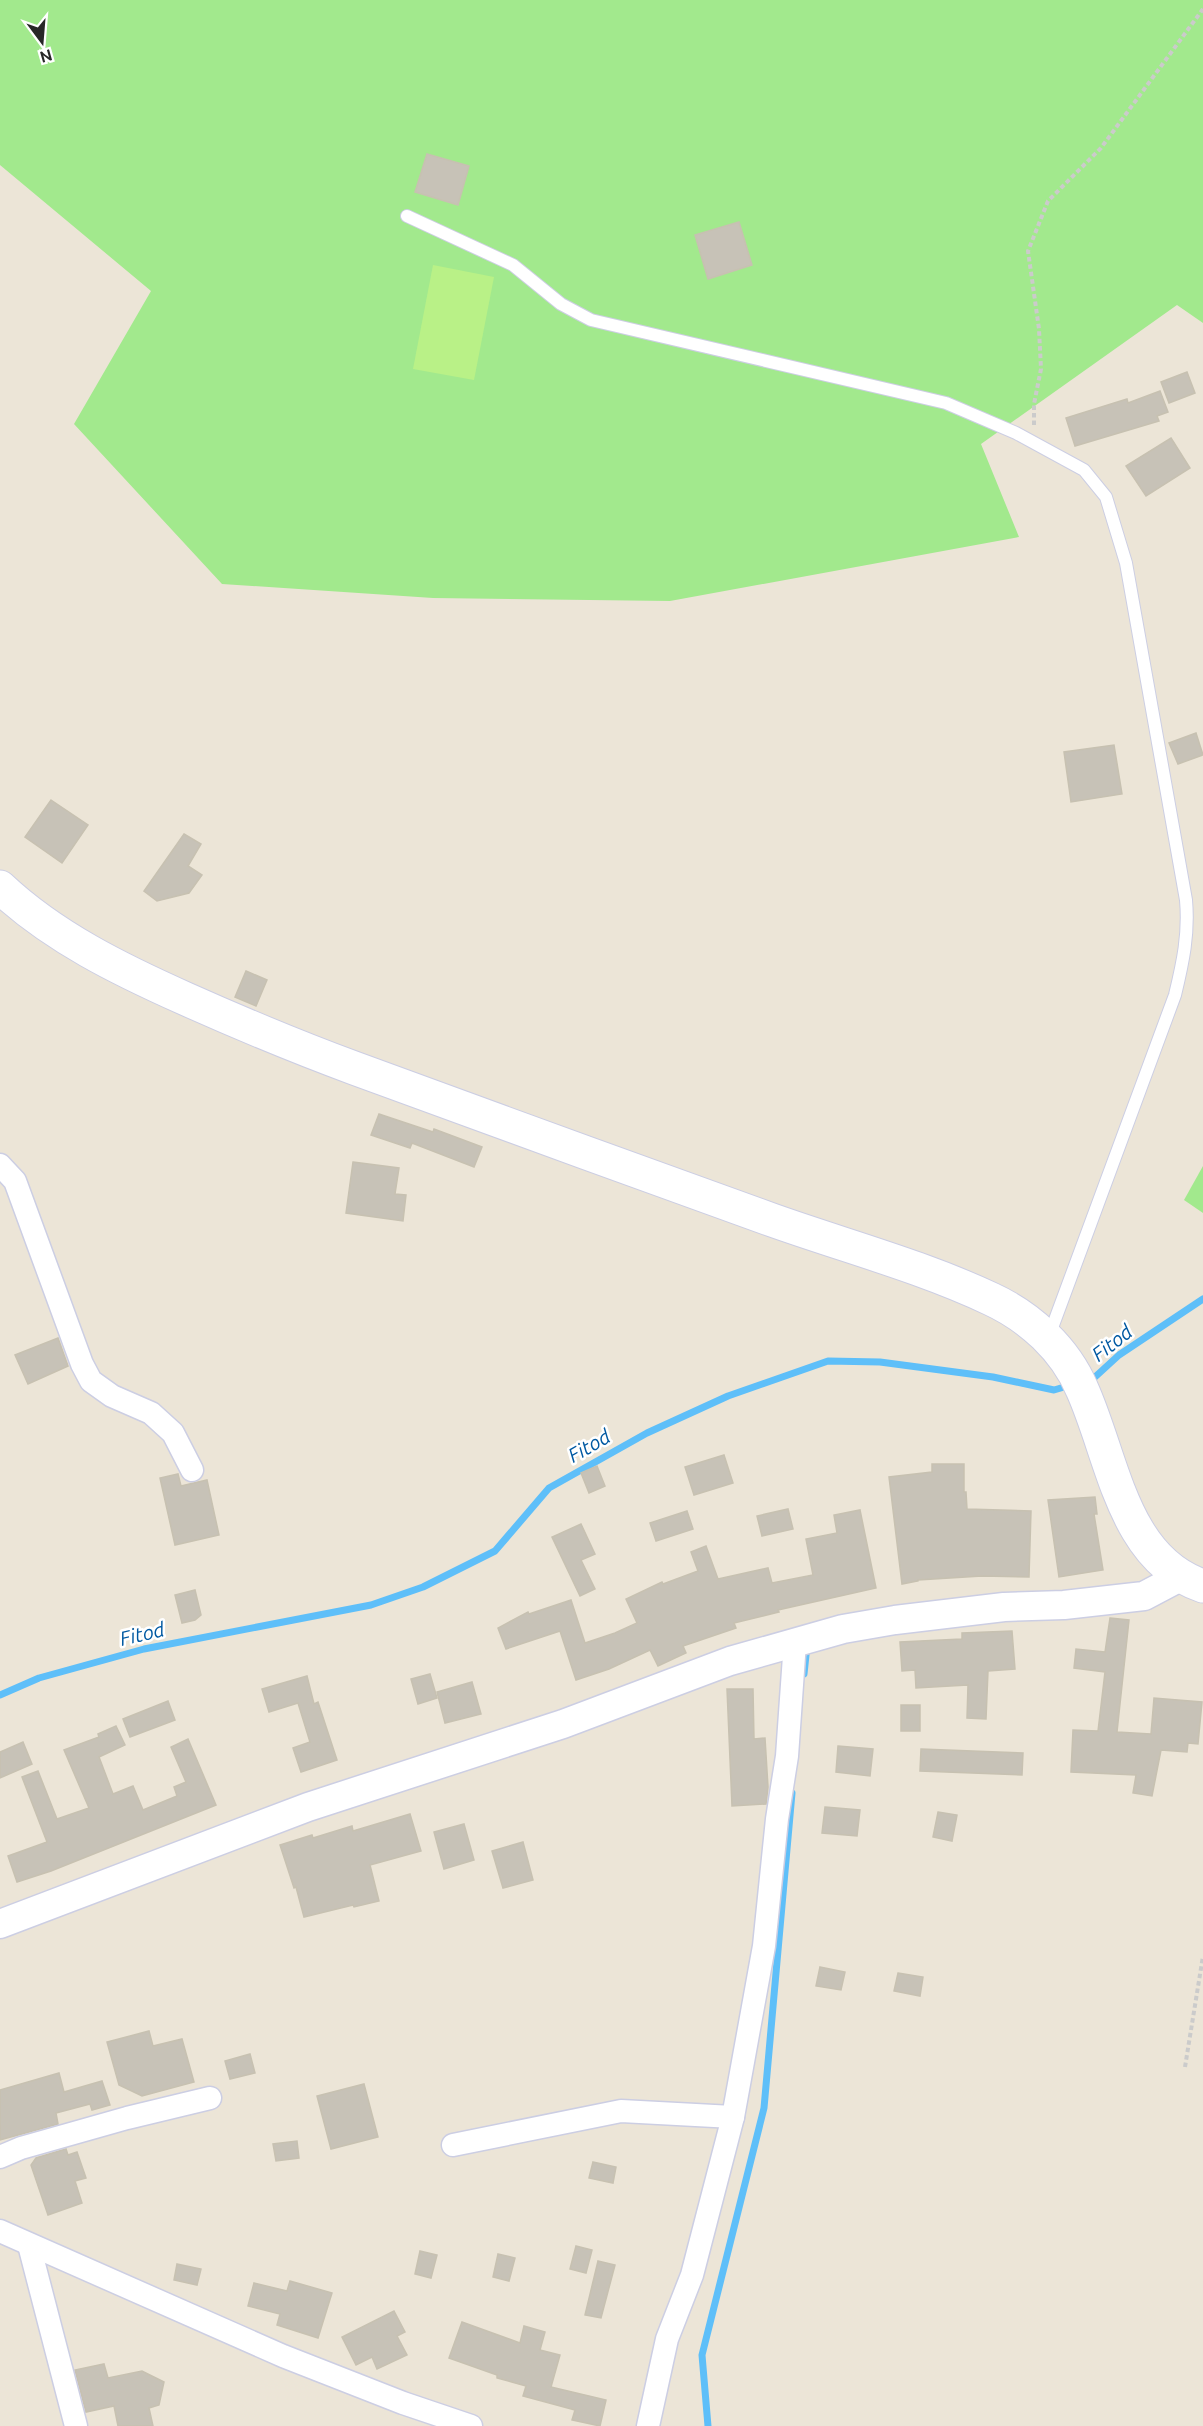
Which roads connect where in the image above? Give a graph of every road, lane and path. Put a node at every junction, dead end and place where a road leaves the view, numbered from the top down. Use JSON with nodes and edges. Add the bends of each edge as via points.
{"nodes":[{"id":1,"x":1203,"y":9,"type":"edge"},
{"id":2,"x":407,"y":216,"type":"dead end"},
{"id":3,"x":1035,"y":444,"type":"junction"},
{"id":4,"x":0,"y":887,"type":"edge"},
{"id":5,"x":0,"y":1165,"type":"edge"},
{"id":6,"x":1048,"y":1339,"type":"junction"},
{"id":7,"x":192,"y":1470,"type":"dead end"},
{"id":8,"x":1192,"y":1581,"type":"edge"},
{"id":9,"x":795,"y":1642,"type":"junction"},
{"id":10,"x":0,"y":1924,"type":"edge"},
{"id":11,"x":1203,"y":1956,"type":"edge"},
{"id":12,"x":1185,"y":2067,"type":"dead end"},
{"id":13,"x":210,"y":2098,"type":"dead end"},
{"id":14,"x":733,"y":2117,"type":"junction"},
{"id":15,"x":453,"y":2145,"type":"dead end"},
{"id":16,"x":0,"y":2157,"type":"edge"},
{"id":17,"x":0,"y":2231,"type":"edge"},
{"id":18,"x":29,"y":2245,"type":"junction"},
{"id":19,"x":76,"y":2426,"type":"edge"},
{"id":20,"x":471,"y":2426,"type":"edge"},
{"id":21,"x":648,"y":2426,"type":"edge"}],
"edges":[{"from":1,"to":3,"type":"path","via":[[1101,148],[1048,201],[1028,251],[1041,369],[1034,404]]},
{"from":2,"to":3,"type":"lane","via":[[513,265],[561,304],[591,320],[946,403]]},
{"from":3,"to":6,"type":"lane","via":[[1084,470],[1106,497],[1117,525],[1188,923],[1187,946],[1175,995]]},
{"from":4,"to":6,"type":"main road","via":[[17,904],[125,972],[276,1040],[947,1280],[994,1300],[1029,1321]]},
{"from":5,"to":7,"type":"street","via":[[15,1181],[91,1381],[112,1396],[151,1413],[173,1433]]},
{"from":6,"to":8,"type":"main road","via":[[1079,1383],[1133,1522],[1161,1562]]},
{"from":8,"to":9,"type":"street","via":[[1144,1596],[895,1620]]},
{"from":9,"to":10,"type":"street","via":[[730,1661],[563,1724],[308,1807]]},
{"from":9,"to":14,"type":"street","via":[[788,1756],[777,1819],[764,1946]]},
{"from":11,"to":12,"type":"path"},
{"from":13,"to":16,"type":"street","via":[[127,2118]]},
{"from":14,"to":15,"type":"street","via":[[621,2111]]},
{"from":14,"to":21,"type":"street","via":[[692,2274],[667,2339]]},
{"from":17,"to":18,"type":"street"},
{"from":18,"to":19,"type":"street"},
{"from":18,"to":20,"type":"street","via":[[284,2356]]}]}
